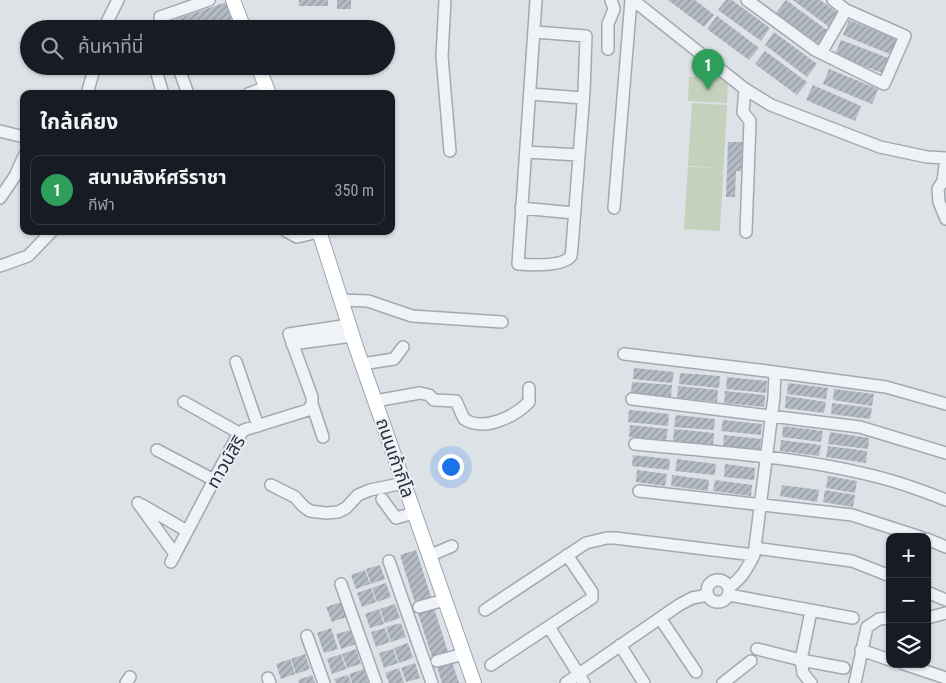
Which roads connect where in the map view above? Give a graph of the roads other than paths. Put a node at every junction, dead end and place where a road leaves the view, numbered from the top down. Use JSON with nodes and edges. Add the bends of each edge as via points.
{"nodes":[{"id":1,"x":118,"y":0,"type":"edge"},
{"id":2,"x":209,"y":0,"type":"edge"},
{"id":3,"x":233,"y":0,"type":"edge"},
{"id":4,"x":445,"y":0,"type":"edge"},
{"id":5,"x":611,"y":0,"type":"edge"},
{"id":6,"x":632,"y":0,"type":"edge"},
{"id":7,"x":747,"y":0,"type":"edge"},
{"id":8,"x":833,"y":0,"type":"edge"},
{"id":9,"x":537,"y":1,"type":"edge"},
{"id":10,"x":846,"y":10,"type":"junction"},
{"id":11,"x":108,"y":20,"type":"edge"},
{"id":12,"x":161,"y":20,"type":"edge"},
{"id":13,"x":241,"y":20,"type":"edge"},
{"id":14,"x":535,"y":32,"type":"junction"},
{"id":15,"x":608,"y":49,"type":"dead end"},
{"id":16,"x":821,"y":53,"type":"junction"},
{"id":17,"x":92,"y":75,"type":"edge"},
{"id":18,"x":156,"y":75,"type":"edge"},
{"id":19,"x":181,"y":75,"type":"edge"},
{"id":20,"x":261,"y":75,"type":"edge"},
{"id":21,"x":745,"y":89,"type":"junction"},
{"id":22,"x":88,"y":90,"type":"edge"},
{"id":23,"x":162,"y":90,"type":"edge"},
{"id":24,"x":187,"y":90,"type":"edge"},
{"id":25,"x":267,"y":90,"type":"edge"},
{"id":26,"x":530,"y":94,"type":"junction"},
{"id":27,"x":583,"y":98,"type":"junction"},
{"id":28,"x":0,"y":131,"type":"edge"},
{"id":29,"x":20,"y":136,"type":"edge"},
{"id":30,"x":450,"y":151,"type":"dead end"},
{"id":31,"x":526,"y":152,"type":"junction"},
{"id":32,"x":579,"y":155,"type":"junction"},
{"id":33,"x":946,"y":158,"type":"edge"},
{"id":34,"x":20,"y":165,"type":"edge"},
{"id":35,"x":0,"y":198,"type":"edge"},
{"id":36,"x":521,"y":208,"type":"junction"},
{"id":37,"x":614,"y":208,"type":"dead end"},
{"id":38,"x":574,"y":213,"type":"junction"},
{"id":39,"x":946,"y":218,"type":"edge"},
{"id":40,"x":746,"y":232,"type":"dead end"},
{"id":41,"x":48,"y":235,"type":"edge"},
{"id":42,"x":293,"y":235,"type":"edge"},
{"id":43,"x":306,"y":235,"type":"edge"},
{"id":44,"x":320,"y":235,"type":"edge"},
{"id":45,"x":0,"y":266,"type":"edge"},
{"id":46,"x":341,"y":300,"type":"junction"},
{"id":47,"x":502,"y":322,"type":"dead end"},
{"id":48,"x":351,"y":331,"type":"junction"},
{"id":49,"x":403,"y":347,"type":"dead end"},
{"id":50,"x":624,"y":354,"type":"dead end"},
{"id":51,"x":236,"y":362,"type":"dead end"},
{"id":52,"x":362,"y":364,"type":"junction"},
{"id":53,"x":775,"y":372,"type":"junction"},
{"id":54,"x":529,"y":388,"type":"dead end"},
{"id":55,"x":632,"y":399,"type":"dead end"},
{"id":56,"x":375,"y":401,"type":"junction"},
{"id":57,"x":184,"y":402,"type":"dead end"},
{"id":58,"x":312,"y":404,"type":"junction"},
{"id":59,"x":946,"y":404,"type":"edge"},
{"id":60,"x":772,"y":416,"type":"junction"},
{"id":61,"x":258,"y":426,"type":"junction"},
{"id":62,"x":240,"y":434,"type":"junction"},
{"id":63,"x":323,"y":437,"type":"dead end"},
{"id":64,"x":634,"y":444,"type":"dead end"},
{"id":65,"x":157,"y":450,"type":"dead end"},
{"id":66,"x":946,"y":453,"type":"edge"},
{"id":67,"x":767,"y":457,"type":"junction"},
{"id":68,"x":214,"y":480,"type":"junction"},
{"id":69,"x":404,"y":483,"type":"junction"},
{"id":70,"x":271,"y":485,"type":"dead end"},
{"id":71,"x":639,"y":491,"type":"dead end"},
{"id":72,"x":382,"y":500,"type":"dead end"},
{"id":73,"x":946,"y":500,"type":"edge"},
{"id":74,"x":761,"y":505,"type":"junction"},
{"id":75,"x":414,"y":513,"type":"junction"},
{"id":76,"x":187,"y":530,"type":"junction"},
{"id":77,"x":908,"y":533,"type":"edge"},
{"id":78,"x":931,"y":541,"type":"edge"},
{"id":79,"x":452,"y":546,"type":"dead end"},
{"id":80,"x":946,"y":547,"type":"edge"},
{"id":81,"x":754,"y":551,"type":"junction"},
{"id":82,"x":567,"y":555,"type":"junction"},
{"id":83,"x":430,"y":556,"type":"junction"},
{"id":84,"x":389,"y":561,"type":"dead end"},
{"id":85,"x":886,"y":574,"type":"edge"},
{"id":86,"x":341,"y":584,"type":"dead end"},
{"id":87,"x":729,"y":591,"type":"junction"},
{"id":88,"x":931,"y":594,"type":"edge"},
{"id":89,"x":708,"y":595,"type":"junction"},
{"id":90,"x":445,"y":600,"type":"junction"},
{"id":91,"x":946,"y":600,"type":"edge"},
{"id":92,"x":419,"y":607,"type":"dead end"},
{"id":93,"x":485,"y":610,"type":"dead end"},
{"id":94,"x":811,"y":611,"type":"junction"},
{"id":95,"x":946,"y":613,"type":"edge"},
{"id":96,"x":931,"y":617,"type":"edge"},
{"id":97,"x":660,"y":618,"type":"junction"},
{"id":98,"x":853,"y":618,"type":"dead end"},
{"id":99,"x":886,"y":618,"type":"edge"},
{"id":100,"x":549,"y":627,"type":"junction"},
{"id":101,"x":307,"y":636,"type":"dead end"},
{"id":102,"x":620,"y":645,"type":"junction"},
{"id":103,"x":757,"y":649,"type":"dead end"},
{"id":104,"x":861,"y":650,"type":"junction"},
{"id":105,"x":464,"y":654,"type":"junction"},
{"id":106,"x":886,"y":659,"type":"edge"},
{"id":107,"x":801,"y":660,"type":"junction"},
{"id":108,"x":438,"y":661,"type":"dead end"},
{"id":109,"x":751,"y":662,"type":"dead end"},
{"id":110,"x":491,"y":665,"type":"dead end"},
{"id":111,"x":844,"y":668,"type":"dead end"},
{"id":112,"x":916,"y":668,"type":"edge"},
{"id":113,"x":696,"y":672,"type":"dead end"},
{"id":114,"x":581,"y":678,"type":"edge"},
{"id":115,"x":946,"y":678,"type":"edge"},
{"id":116,"x":324,"y":683,"type":"edge"},
{"id":117,"x":376,"y":683,"type":"edge"},
{"id":118,"x":432,"y":683,"type":"edge"},
{"id":119,"x":474,"y":683,"type":"edge"},
{"id":120,"x":566,"y":683,"type":"edge"},
{"id":121,"x":644,"y":683,"type":"edge"},
{"id":122,"x":723,"y":683,"type":"edge"},
{"id":123,"x":811,"y":683,"type":"edge"},
{"id":124,"x":855,"y":683,"type":"edge"}],
"edges":[{"from":1,"to":11,"type":"street"},
{"from":2,"to":12,"type":"street","via":[[160,17]]},
{"from":3,"to":13,"type":"main road"},
{"from":4,"to":30,"type":"street","via":[[442,56]]},
{"from":5,"to":15,"type":"street","via":[[614,9],[608,24]]},
{"from":6,"to":21,"type":"street"},
{"from":6,"to":37,"type":"street"},
{"from":7,"to":16,"type":"street"},
{"from":8,"to":10,"type":"street"},
{"from":9,"to":14,"type":"street"},
{"from":10,"to":16,"type":"street"},
{"from":10,"to":16,"type":"street","via":[[905,36],[884,84]]},
{"from":14,"to":26,"type":"street"},
{"from":14,"to":27,"type":"street","via":[[586,36]]},
{"from":17,"to":22,"type":"street"},
{"from":18,"to":23,"type":"street"},
{"from":19,"to":24,"type":"street"},
{"from":20,"to":25,"type":"main road"},
{"from":21,"to":33,"type":"street","via":[[771,105],[880,147]]},
{"from":21,"to":40,"type":"street","via":[[743,112],[750,121]]},
{"from":26,"to":27,"type":"street"},
{"from":26,"to":31,"type":"street"},
{"from":27,"to":32,"type":"street"},
{"from":28,"to":29,"type":"street"},
{"from":31,"to":32,"type":"street"},
{"from":31,"to":36,"type":"street"},
{"from":32,"to":38,"type":"street"},
{"from":33,"to":39,"type":"street","via":[[943,181],[938,189]]},
{"from":34,"to":35,"type":"street"},
{"from":36,"to":38,"type":"street"},
{"from":36,"to":38,"type":"street","via":[[518,264],[535,265],[569,259]]},
{"from":41,"to":45,"type":"street","via":[[28,256]]},
{"from":42,"to":43,"type":"street"},
{"from":44,"to":46,"type":"main road","name":"ถนนเก้ากิโล"},
{"from":46,"to":47,"type":"street","via":[[368,301],[412,316]]},
{"from":46,"to":48,"type":"main road","name":"ถนนเก้ากิโล"},
{"from":48,"to":52,"type":"main road","name":"ถนนเก้ากิโล"},
{"from":48,"to":58,"type":"street","via":[[291,339]]},
{"from":49,"to":52,"type":"street","via":[[394,359]]},
{"from":50,"to":53,"type":"street"},
{"from":51,"to":61,"type":"street"},
{"from":52,"to":56,"type":"main road","name":"ถนนเก้ากิโล"},
{"from":53,"to":59,"type":"street","via":[[886,387]]},
{"from":53,"to":60,"type":"street"},
{"from":54,"to":56,"type":"street","via":[[529,402],[522,409],[513,416],[485,425],[464,419],[456,401],[434,400],[420,393]]},
{"from":55,"to":60,"type":"street"},
{"from":56,"to":69,"type":"main road","name":"ถนนเก้ากิโล"},
{"from":57,"to":62,"type":"street"},
{"from":58,"to":61,"type":"street","name":"ทาวน์สิริ","via":[[302,413]]},
{"from":58,"to":63,"type":"street"},
{"from":60,"to":66,"type":"street","via":[[860,427]]},
{"from":60,"to":67,"type":"street"},
{"from":61,"to":62,"type":"street","name":"ทาวน์สิริ"},
{"from":62,"to":68,"type":"street","name":"ทาวน์สิริ"},
{"from":64,"to":67,"type":"street"},
{"from":65,"to":68,"type":"street"},
{"from":67,"to":73,"type":"street","via":[[872,475]]},
{"from":67,"to":74,"type":"street"},
{"from":68,"to":76,"type":"street","name":"ทาวน์สิริ"},
{"from":69,"to":70,"type":"street","via":[[370,490],[358,495],[346,508],[326,513],[310,511],[295,497]]},
{"from":69,"to":75,"type":"main road","name":"ถนนเก้ากิโล"},
{"from":71,"to":74,"type":"street"},
{"from":72,"to":75,"type":"street","via":[[396,518]]},
{"from":74,"to":77,"type":"street","via":[[852,515]]},
{"from":74,"to":81,"type":"street"},
{"from":75,"to":83,"type":"main road","name":"ถนนเก้ากิโล"},
{"from":76,"to":76,"type":"street","name":"ทาวน์สิริ","via":[[173,558],[138,503]]},
{"from":78,"to":80,"type":"street"},
{"from":79,"to":83,"type":"street"},
{"from":81,"to":82,"type":"street","via":[[607,538],[586,543]]},
{"from":81,"to":85,"type":"street","via":[[852,561]]},
{"from":81,"to":87,"type":"street","via":[[745,572]]},
{"from":82,"to":93,"type":"street"},
{"from":82,"to":100,"type":"street","via":[[592,592],[592,598]]},
{"from":83,"to":90,"type":"main road","name":"ถนนเก้ากิโล"},
{"from":84,"to":118,"type":"street"},
{"from":86,"to":117,"type":"street"},
{"from":87,"to":89,"type":"street","via":[[725,600],[720,602]]},
{"from":87,"to":89,"type":"street","via":[[722,580],[712,582]]},
{"from":87,"to":94,"type":"street"},
{"from":88,"to":91,"type":"street"},
{"from":89,"to":97,"type":"street","via":[[692,598]]},
{"from":90,"to":92,"type":"street"},
{"from":90,"to":105,"type":"main road","name":"ถนนเก้ากิโล"},
{"from":94,"to":98,"type":"street"},
{"from":94,"to":107,"type":"street"},
{"from":95,"to":96,"type":"street"},
{"from":97,"to":102,"type":"street"},
{"from":97,"to":113,"type":"street"},
{"from":99,"to":104,"type":"street","via":[[867,627]]},
{"from":100,"to":110,"type":"street"},
{"from":100,"to":114,"type":"street"},
{"from":101,"to":116,"type":"street"},
{"from":102,"to":114,"type":"street"},
{"from":102,"to":121,"type":"street"},
{"from":103,"to":107,"type":"street"},
{"from":104,"to":106,"type":"street"},
{"from":104,"to":124,"type":"street"},
{"from":105,"to":108,"type":"street"},
{"from":105,"to":119,"type":"main road","name":"ถนนเก้ากิโล"},
{"from":107,"to":111,"type":"street"},
{"from":107,"to":123,"type":"street","via":[[803,672]]},
{"from":109,"to":122,"type":"street"},
{"from":112,"to":115,"type":"street"},
{"from":114,"to":120,"type":"street"}]}
